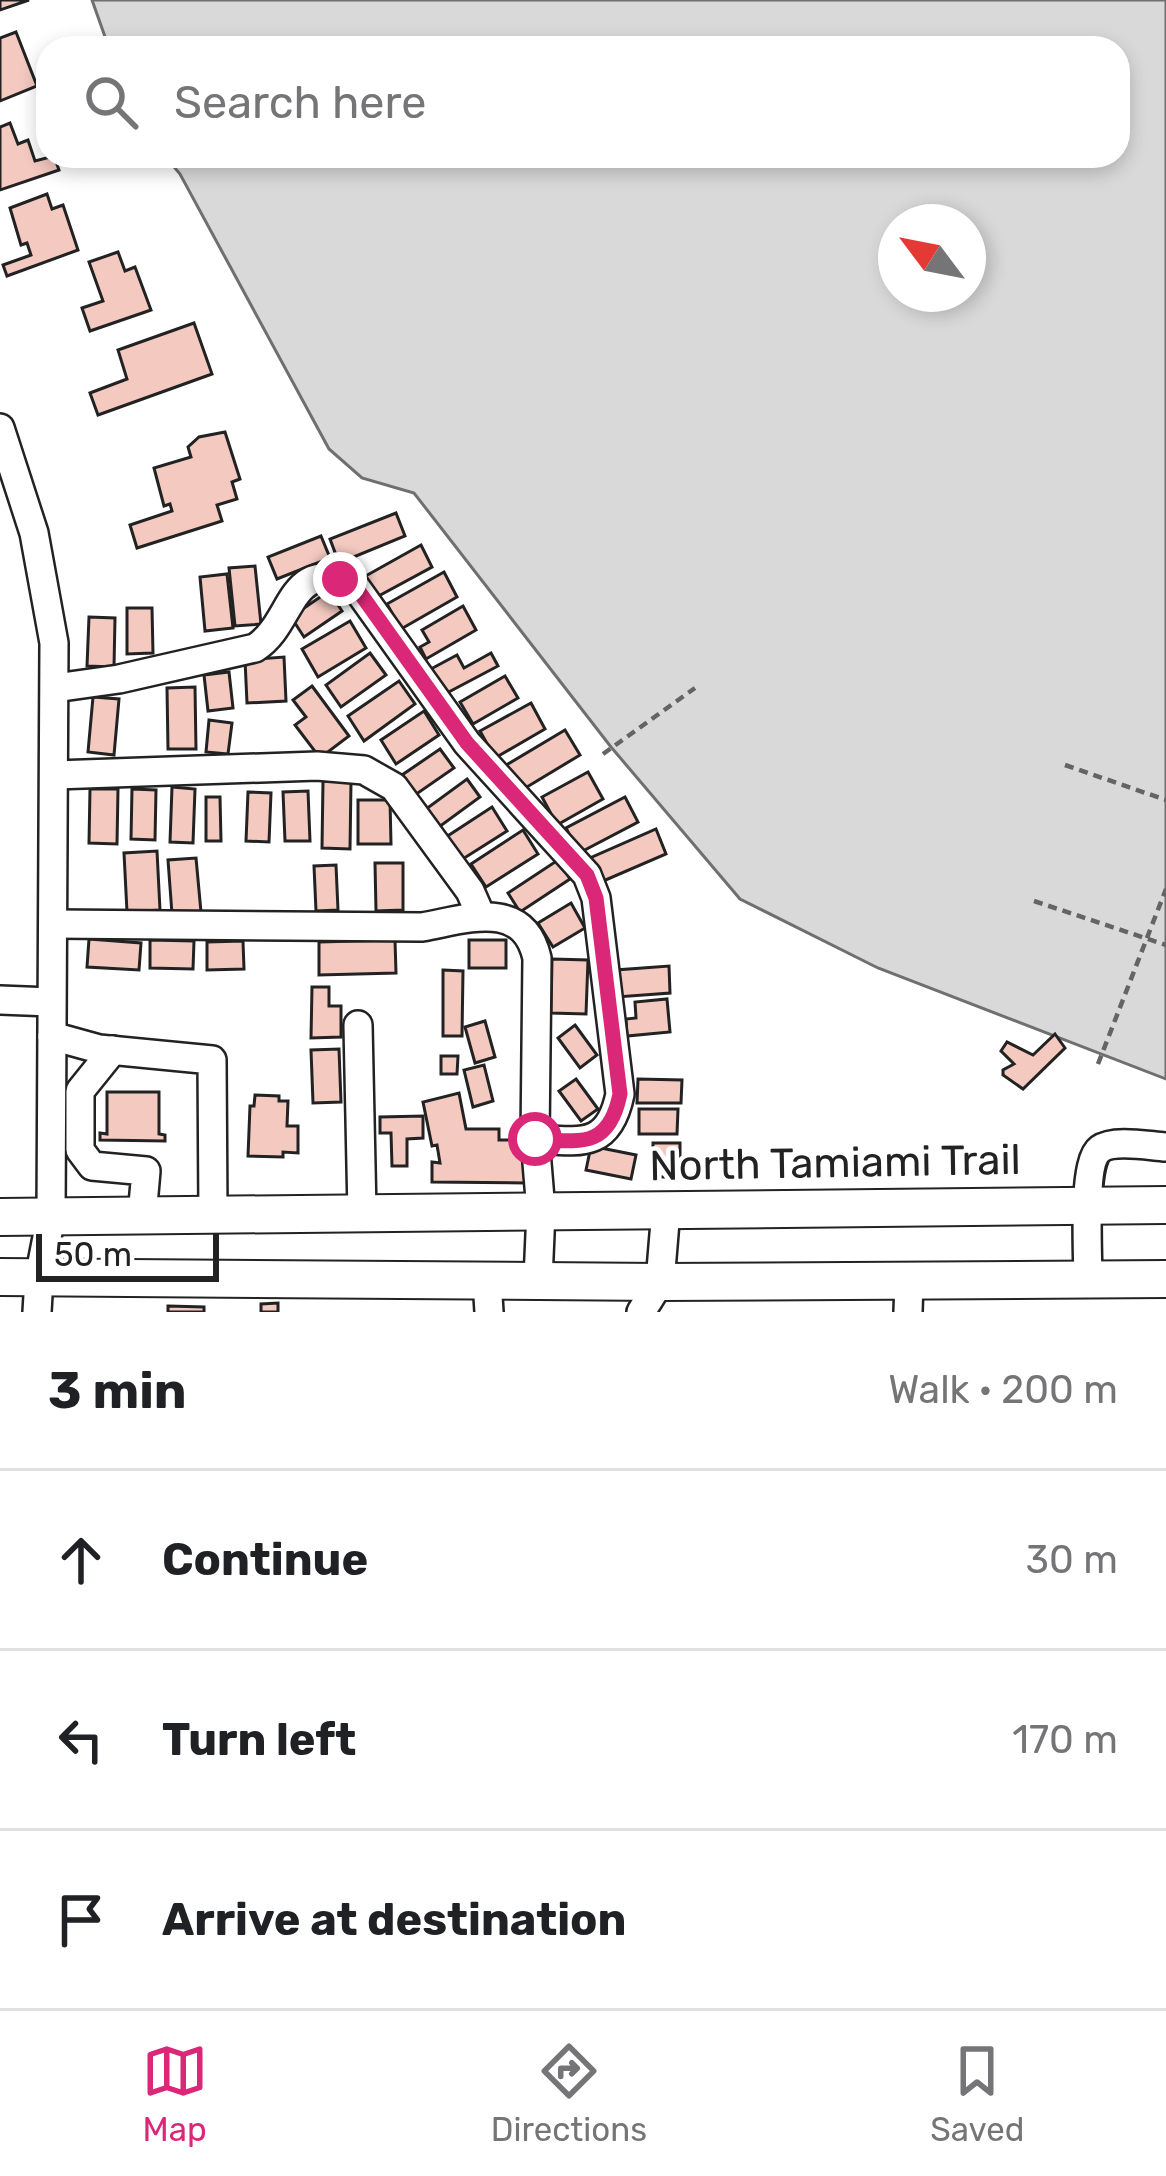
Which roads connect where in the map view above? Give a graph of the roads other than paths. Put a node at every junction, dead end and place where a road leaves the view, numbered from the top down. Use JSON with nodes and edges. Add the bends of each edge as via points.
{"nodes":[{"id":1,"x":0,"y":428,"type":"edge"},
{"id":2,"x":56,"y":688,"type":"junction"},
{"id":3,"x":56,"y":776,"type":"junction"},
{"id":4,"x":481,"y":916,"type":"junction"},
{"id":5,"x":53,"y":924,"type":"junction"},
{"id":6,"x":0,"y":1000,"type":"edge"},
{"id":7,"x":51,"y":1002,"type":"junction"},
{"id":8,"x":358,"y":1025,"type":"dead end"},
{"id":9,"x":52,"y":1036,"type":"junction"},
{"id":10,"x":113,"y":1050,"type":"junction"},
{"id":11,"x":66,"y":1119,"type":"junction"},
{"id":12,"x":535,"y":1139,"type":"junction"},
{"id":13,"x":1166,"y":1147,"type":"edge"},
{"id":14,"x":1088,"y":1205,"type":"junction"},
{"id":15,"x":1166,"y":1205,"type":"edge"},
{"id":16,"x":666,"y":1210,"type":"junction"},
{"id":17,"x":541,"y":1211,"type":"junction"},
{"id":18,"x":362,"y":1213,"type":"junction"},
{"id":19,"x":213,"y":1215,"type":"junction"},
{"id":20,"x":142,"y":1216,"type":"junction"},
{"id":21,"x":0,"y":1217,"type":"edge"},
{"id":22,"x":51,"y":1217,"type":"junction"},
{"id":23,"x":0,"y":1277,"type":"edge"},
{"id":24,"x":538,"y":1280,"type":"junction"},
{"id":25,"x":1088,"y":1280,"type":"junction"},
{"id":26,"x":1166,"y":1280,"type":"edge"},
{"id":27,"x":38,"y":1295,"type":"edge"},
{"id":28,"x":488,"y":1296,"type":"edge"},
{"id":29,"x":908,"y":1296,"type":"edge"},
{"id":30,"x":650,"y":1297,"type":"edge"}],
"edges":[{"from":1,"to":2,"type":"street","via":[[47,588]]},
{"from":2,"to":3,"type":"street"},
{"from":2,"to":12,"type":"street","via":[[255,648],[271,639],[294,593],[310,580],[355,586],[478,757],[573,856],[596,898],[616,1115],[604,1133],[583,1142]]},
{"from":3,"to":4,"type":"street","via":[[364,770],[394,787]]},
{"from":3,"to":5,"type":"street"},
{"from":4,"to":5,"type":"street","via":[[422,926]]},
{"from":4,"to":12,"type":"street","via":[[533,940]]},
{"from":5,"to":7,"type":"street"},
{"from":6,"to":7,"type":"street"},
{"from":7,"to":9,"type":"street"},
{"from":8,"to":18,"type":"street"},
{"from":9,"to":10,"type":"street"},
{"from":9,"to":11,"type":"street"},
{"from":10,"to":11,"type":"street"},
{"from":10,"to":19,"type":"street","via":[[212,1060]]},
{"from":11,"to":20,"type":"street","via":[[92,1166],[146,1171]]},
{"from":11,"to":22,"type":"street"},
{"from":12,"to":17,"type":"street"},
{"from":13,"to":14,"type":"street","via":[[1102,1147],[1094,1154]]},
{"from":14,"to":15,"type":"main road","name":"North Tamiami Trail"},
{"from":14,"to":16,"type":"main road","name":"North Tamiami Trail"},
{"from":14,"to":25,"type":"street"},
{"from":16,"to":17,"type":"main road","name":"North Tamiami Trail"},
{"from":16,"to":30,"type":"street"},
{"from":17,"to":18,"type":"main road","name":"North Tamiami Trail"},
{"from":17,"to":24,"type":"street"},
{"from":18,"to":19,"type":"main road","name":"North Tamiami Trail"},
{"from":19,"to":20,"type":"main road","name":"North Tamiami Trail"},
{"from":20,"to":22,"type":"main road","name":"North Tamiami Trail"},
{"from":21,"to":22,"type":"main road","name":"North Tamiami Trail"},
{"from":22,"to":27,"type":"street"},
{"from":23,"to":27,"type":"main road"},
{"from":24,"to":28,"type":"main road"},
{"from":24,"to":30,"type":"main road"},
{"from":25,"to":26,"type":"main road"},
{"from":25,"to":29,"type":"main road"},
{"from":27,"to":28,"type":"main road"},
{"from":29,"to":30,"type":"main road"}]}
